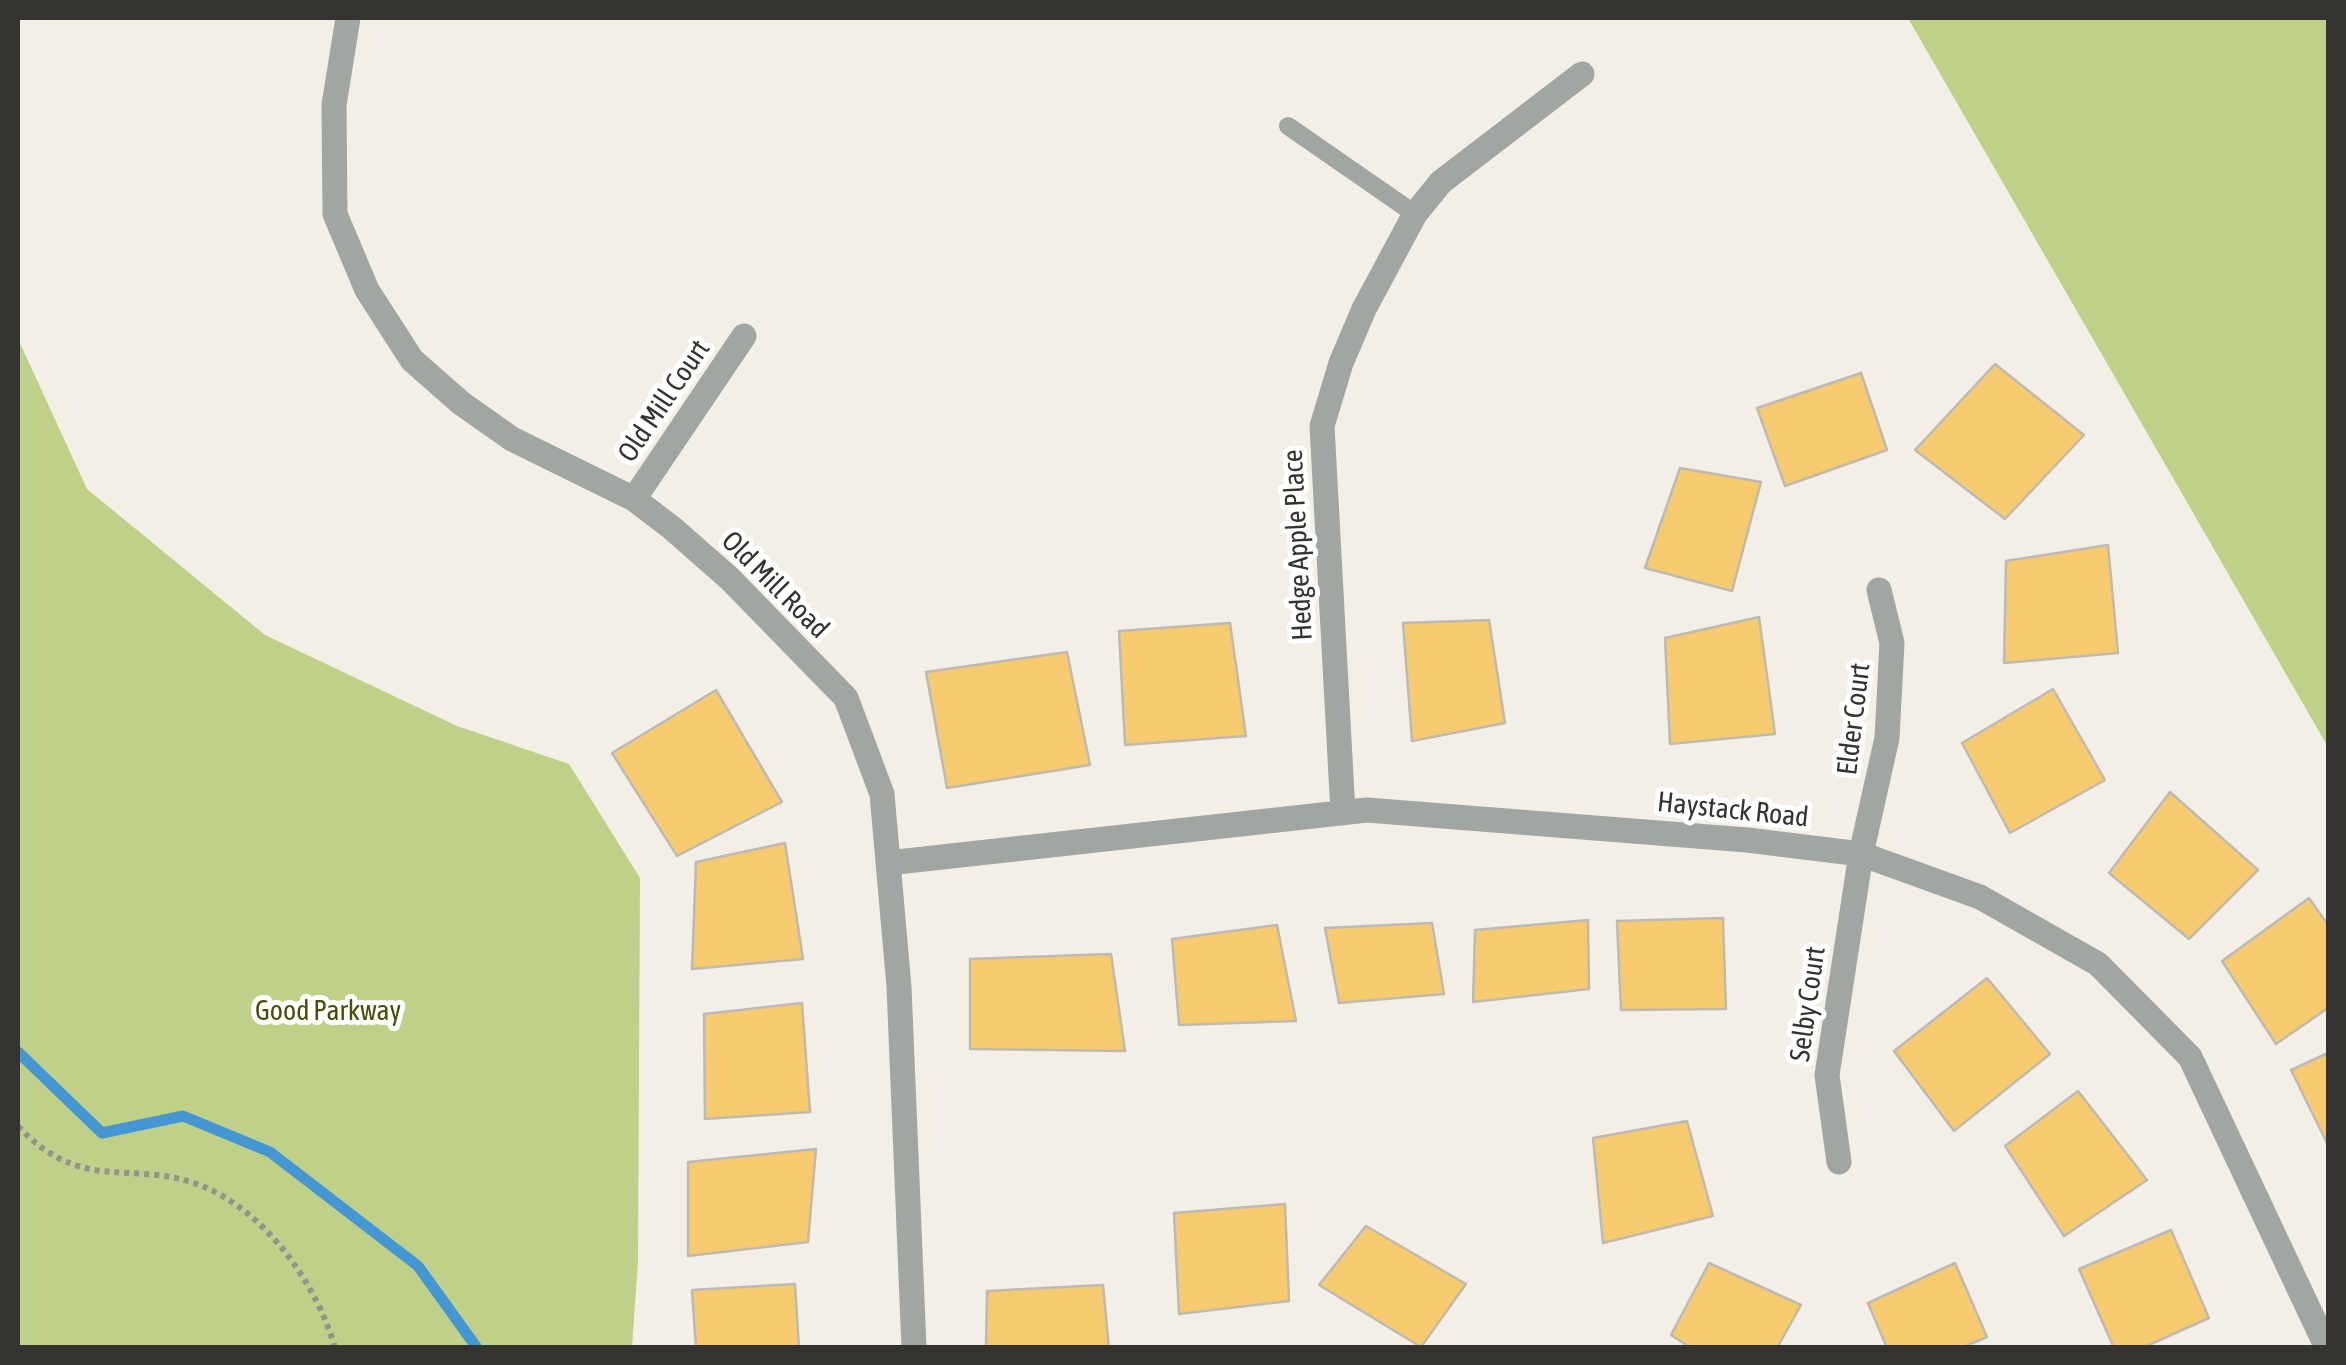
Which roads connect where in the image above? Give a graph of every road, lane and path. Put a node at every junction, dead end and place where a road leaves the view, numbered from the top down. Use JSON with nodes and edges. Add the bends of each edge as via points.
{"nodes":[{"id":1,"x":348,"y":18,"type":"edge"},
{"id":2,"x":1582,"y":74,"type":"dead end"},
{"id":3,"x":1288,"y":126,"type":"dead end"},
{"id":4,"x":1415,"y":214,"type":"junction"},
{"id":5,"x":744,"y":336,"type":"dead end"},
{"id":6,"x":634,"y":499,"type":"junction"},
{"id":7,"x":1880,"y":590,"type":"dead end"},
{"id":8,"x":1343,"y":813,"type":"junction"},
{"id":9,"x":1861,"y":854,"type":"junction"},
{"id":10,"x":888,"y":864,"type":"junction"},
{"id":11,"x":18,"y":1126,"type":"edge"},
{"id":12,"x":1839,"y":1162,"type":"dead end"},
{"id":13,"x":335,"y":1348,"type":"edge"},
{"id":14,"x":914,"y":1348,"type":"edge"},
{"id":15,"x":2326,"y":1348,"type":"edge"}],
"edges":[{"from":1,"to":6,"type":"street","name":"Old Mill Road","via":[[334,104],[335,214],[367,290],[412,360],[461,403],[512,439]]},
{"from":2,"to":4,"type":"street","name":"Hedge Apple Place","via":[[1441,182]]},
{"from":3,"to":4,"type":"lane"},
{"from":4,"to":8,"type":"street","name":"Hedge Apple Place","via":[[1364,308],[1322,426]]},
{"from":5,"to":6,"type":"street","name":"Old Mill Court"},
{"from":6,"to":10,"type":"street","name":"Old Mill Road","via":[[730,579],[846,698],[882,794]]},
{"from":7,"to":9,"type":"street","name":"Elder Court","via":[[1892,643],[1888,738]]},
{"from":8,"to":9,"type":"street","name":"Haystack Road"},
{"from":8,"to":10,"type":"street","name":"Haystack Road"},
{"from":9,"to":12,"type":"street","name":"Selby Court","via":[[1826,1075]]},
{"from":9,"to":15,"type":"street","name":"Haystack Road","via":[[1980,897],[2098,964],[2190,1057]]},
{"from":10,"to":14,"type":"street","name":"Old Mill Road"},
{"from":11,"to":13,"type":"path","via":[[79,1169],[201,1185],[241,1208],[314,1294]]}]}
